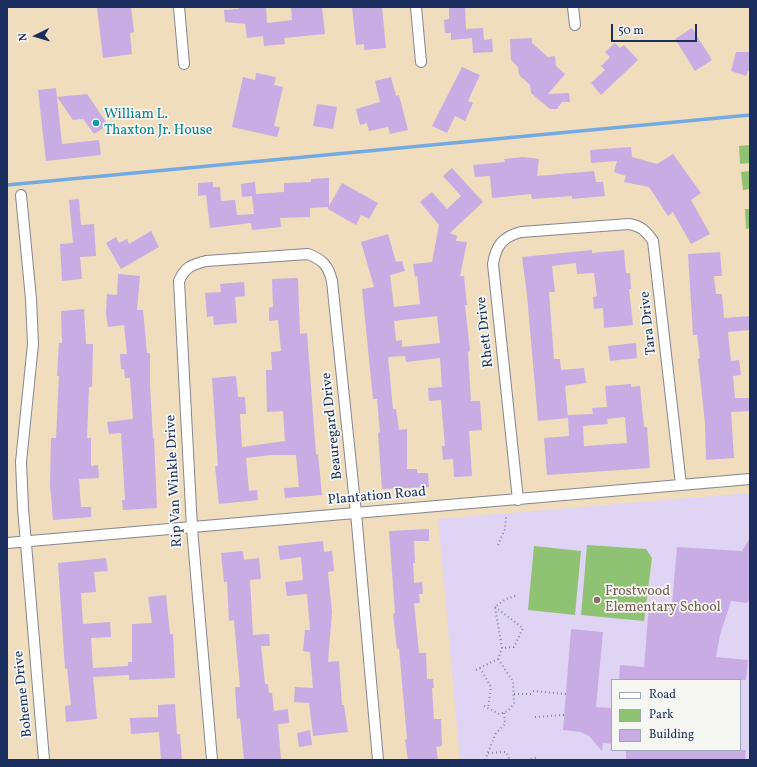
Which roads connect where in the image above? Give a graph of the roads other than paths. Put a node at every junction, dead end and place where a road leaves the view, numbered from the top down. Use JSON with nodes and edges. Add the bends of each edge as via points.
{"nodes":[{"id":1,"x":179,"y":7,"type":"edge"},
{"id":2,"x":416,"y":7,"type":"edge"},
{"id":3,"x":573,"y":7,"type":"edge"},
{"id":4,"x":575,"y":25,"type":"dead end"},
{"id":5,"x":421,"y":62,"type":"dead end"},
{"id":6,"x":184,"y":64,"type":"dead end"},
{"id":7,"x":21,"y":195,"type":"dead end"},
{"id":8,"x":577,"y":227,"type":"joint"},
{"id":9,"x":250,"y":258,"type":"joint"},
{"id":10,"x":750,"y":479,"type":"edge"},
{"id":11,"x":681,"y":485,"type":"junction"},
{"id":12,"x":518,"y":500,"type":"junction"},
{"id":13,"x":356,"y":513,"type":"junction"},
{"id":14,"x":192,"y":528,"type":"junction"},
{"id":15,"x":25,"y":541,"type":"junction"},
{"id":16,"x":7,"y":543,"type":"edge"},
{"id":17,"x":44,"y":760,"type":"edge"},
{"id":18,"x":212,"y":760,"type":"edge"},
{"id":19,"x":378,"y":760,"type":"edge"}],
"edges":[{"from":1,"to":6,"type":"street"},
{"from":2,"to":5,"type":"street"},
{"from":3,"to":4,"type":"street"},
{"from":7,"to":15,"type":"street","name":"Boheme Drive","via":[[33,344],[22,462]]},
{"from":8,"to":11,"type":"street","name":"Tara Drive","via":[[638,225],[646,230],[653,241]]},
{"from":8,"to":12,"type":"street","name":"Rhett Drive","via":[[511,234],[501,241],[495,252],[493,264]]},
{"from":9,"to":13,"type":"street","name":"Beauregard Drive","via":[[308,254],[329,268]]},
{"from":9,"to":14,"type":"street","name":"Rip Van Winkle Drive","via":[[194,264],[184,270],[179,281]]},
{"from":10,"to":11,"type":"street","name":"Plantation Road"},
{"from":11,"to":12,"type":"street","name":"Plantation Road"},
{"from":12,"to":13,"type":"street","name":"Plantation Road"},
{"from":13,"to":14,"type":"street","name":"Plantation Road"},
{"from":13,"to":19,"type":"street","name":"Beauregard Drive"},
{"from":14,"to":15,"type":"street","name":"Plantation Road"},
{"from":14,"to":18,"type":"street","name":"Rip Van Winkle Drive"},
{"from":15,"to":16,"type":"street","name":"Plantation Road"},
{"from":15,"to":17,"type":"street","name":"Boheme Drive"}]}
